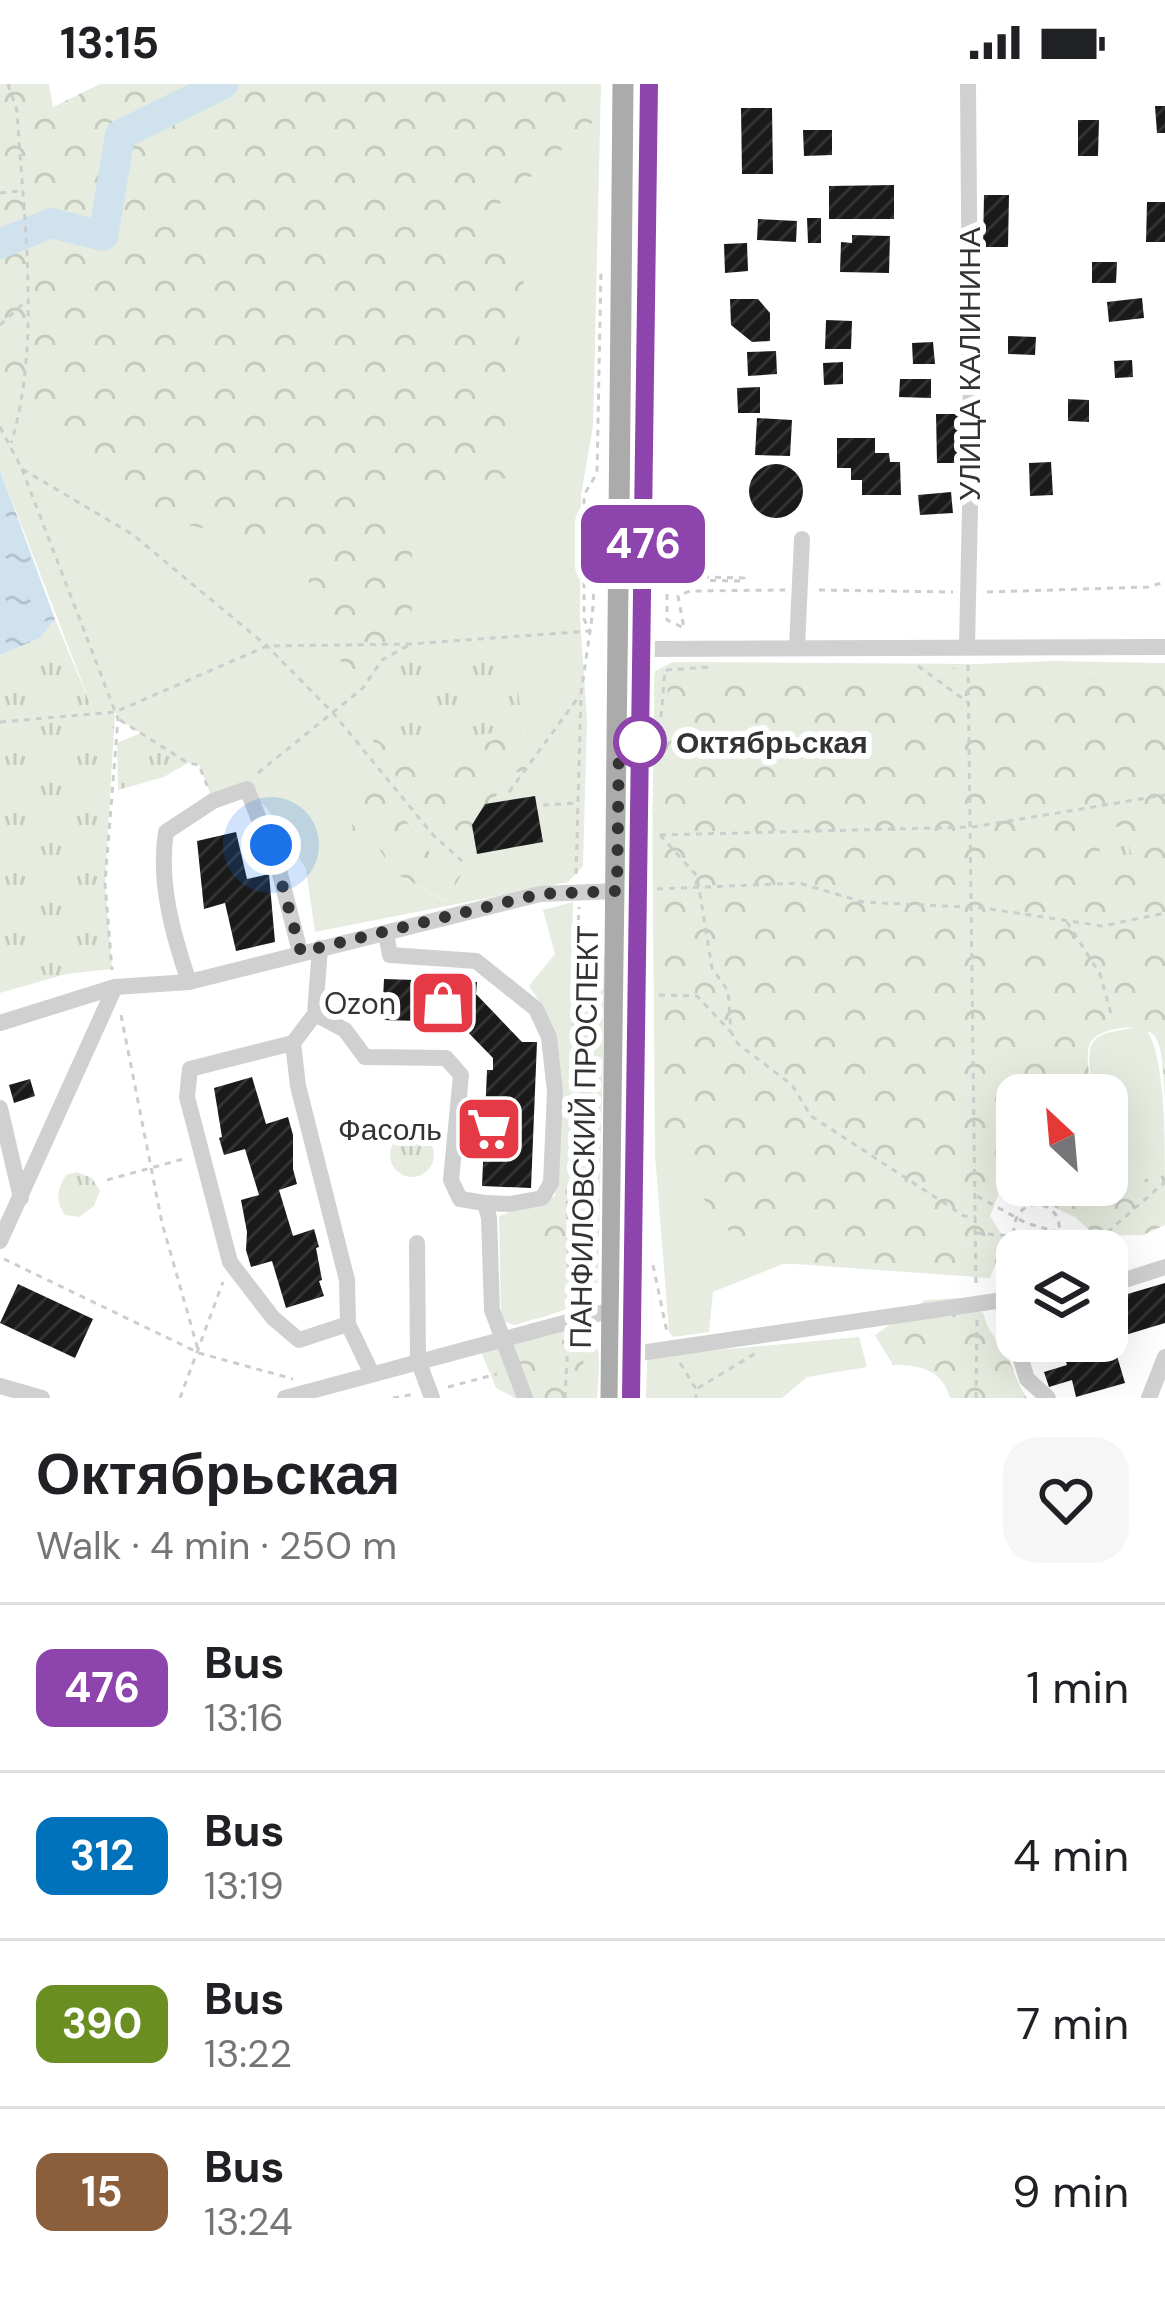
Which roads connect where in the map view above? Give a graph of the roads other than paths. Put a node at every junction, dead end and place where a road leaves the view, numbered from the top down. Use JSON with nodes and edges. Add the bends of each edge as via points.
{"nodes":[{"id":1,"x":623,"y":84,"type":"edge"},
{"id":2,"x":649,"y":84,"type":"edge"},
{"id":3,"x":968,"y":84,"type":"edge"},
{"id":4,"x":802,"y":539,"type":"dead end"},
{"id":5,"x":967,"y":645,"type":"junction"},
{"id":6,"x":1165,"y":646,"type":"edge"},
{"id":7,"x":797,"y":647,"type":"junction"},
{"id":8,"x":641,"y":649,"type":"junction"},
{"id":9,"x":617,"y":891,"type":"junction"},
{"id":10,"x":386,"y":933,"type":"junction"},
{"id":11,"x":320,"y":948,"type":"junction"},
{"id":12,"x":301,"y":952,"type":"junction"},
{"id":13,"x":189,"y":982,"type":"junction"},
{"id":14,"x":116,"y":987,"type":"junction"},
{"id":15,"x":315,"y":1014,"type":"junction"},
{"id":16,"x":0,"y":1023,"type":"edge"},
{"id":17,"x":293,"y":1043,"type":"junction"},
{"id":18,"x":0,"y":1108,"type":"edge"},
{"id":19,"x":21,"y":1198,"type":"junction"},
{"id":20,"x":485,"y":1203,"type":"junction"},
{"id":21,"x":0,"y":1241,"type":"edge"},
{"id":22,"x":417,"y":1244,"type":"dead end"},
{"id":23,"x":1165,"y":1267,"type":"edge"},
{"id":24,"x":1128,"y":1279,"type":"edge"},
{"id":25,"x":996,"y":1303,"type":"edge"},
{"id":26,"x":612,"y":1310,"type":"junction"},
{"id":27,"x":348,"y":1324,"type":"junction"},
{"id":28,"x":502,"y":1337,"type":"junction"},
{"id":29,"x":633,"y":1354,"type":"junction"},
{"id":30,"x":1165,"y":1357,"type":"edge"},
{"id":31,"x":418,"y":1360,"type":"junction"},
{"id":32,"x":1024,"y":1362,"type":"edge"},
{"id":33,"x":371,"y":1372,"type":"junction"},
{"id":34,"x":0,"y":1385,"type":"edge"},
{"id":35,"x":431,"y":1395,"type":"edge"},
{"id":36,"x":42,"y":1398,"type":"edge"},
{"id":37,"x":285,"y":1398,"type":"edge"},
{"id":38,"x":525,"y":1398,"type":"edge"},
{"id":39,"x":610,"y":1398,"type":"edge"},
{"id":40,"x":632,"y":1398,"type":"edge"},
{"id":41,"x":1048,"y":1398,"type":"edge"},
{"id":42,"x":1149,"y":1398,"type":"edge"}],
"edges":[{"from":1,"to":9,"type":"main road","name":"ПАНФИЛОВСКИЙ ПРОСПЕКТ"},
{"from":2,"to":8,"type":"main road","name":"ПАНФИЛОВСКИЙ ПРОСПЕКТ"},
{"from":3,"to":5,"type":"street","name":"УЛИЦА КАЛИНИНА"},
{"from":4,"to":7,"type":"street"},
{"from":5,"to":6,"type":"street"},
{"from":5,"to":7,"type":"street"},
{"from":7,"to":8,"type":"street"},
{"from":8,"to":29,"type":"main road","name":"ПАНФИЛОВСКИЙ ПРОСПЕКТ"},
{"from":9,"to":10,"type":"street","via":[[540,894]]},
{"from":9,"to":26,"type":"main road","name":"ПАНФИЛОВСКИЙ ПРОСПЕКТ"},
{"from":10,"to":11,"type":"street"},
{"from":10,"to":20,"type":"street","via":[[390,956],[476,961],[536,1009],[549,1037],[551,1183],[542,1198]]},
{"from":11,"to":12,"type":"street"},
{"from":11,"to":15,"type":"street"},
{"from":12,"to":13,"type":"street"},
{"from":12,"to":13,"type":"street","via":[[247,789],[166,832],[172,931]]},
{"from":13,"to":14,"type":"street"},
{"from":14,"to":16,"type":"street"},
{"from":14,"to":19,"type":"street"},
{"from":15,"to":17,"type":"street"},
{"from":15,"to":20,"type":"street","via":[[345,1030],[365,1057],[446,1058],[460,1075],[451,1180],[460,1199]]},
{"from":17,"to":27,"type":"street","via":[[347,1280]]},
{"from":17,"to":27,"type":"street","via":[[190,1069],[187,1097],[230,1262],[298,1340]]},
{"from":18,"to":19,"type":"street"},
{"from":19,"to":21,"type":"street"},
{"from":20,"to":28,"type":"street","via":[[492,1310]]},
{"from":22,"to":31,"type":"street"},
{"from":23,"to":24,"type":"street"},
{"from":25,"to":29,"type":"street"},
{"from":26,"to":28,"type":"street"},
{"from":26,"to":39,"type":"main road","name":"ПАНФИЛОВСКИЙ ПРОСПЕКТ"},
{"from":27,"to":33,"type":"street"},
{"from":28,"to":31,"type":"street"},
{"from":28,"to":38,"type":"street"},
{"from":29,"to":40,"type":"main road","name":"ПАНФИЛОВСКИЙ ПРОСПЕКТ"},
{"from":30,"to":42,"type":"street"},
{"from":31,"to":33,"type":"street"},
{"from":31,"to":35,"type":"street"},
{"from":32,"to":41,"type":"street"},
{"from":33,"to":37,"type":"street"},
{"from":34,"to":36,"type":"street"}]}
